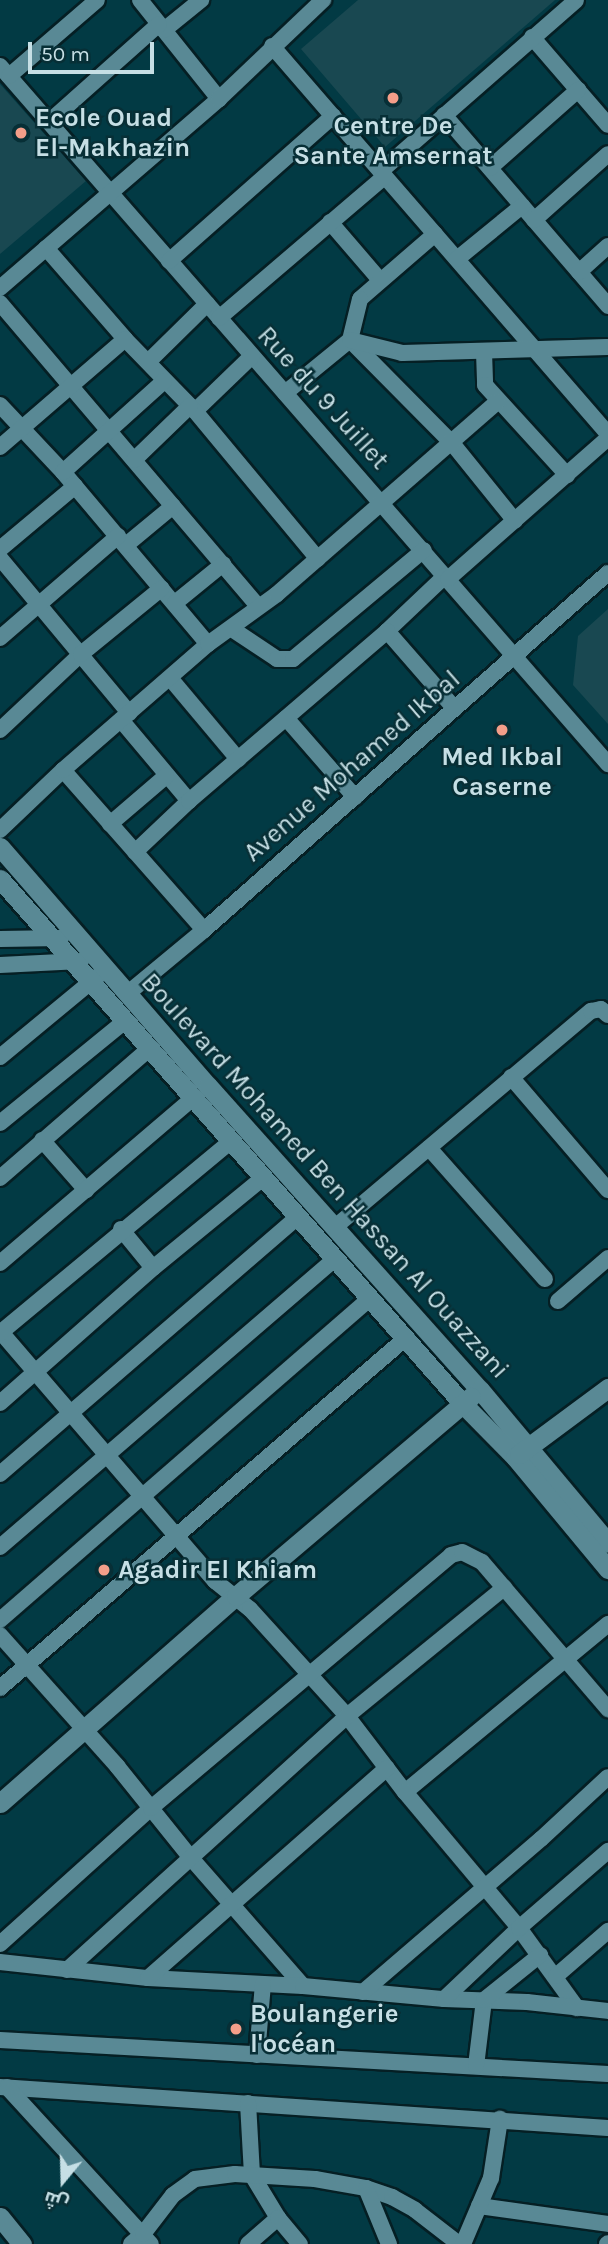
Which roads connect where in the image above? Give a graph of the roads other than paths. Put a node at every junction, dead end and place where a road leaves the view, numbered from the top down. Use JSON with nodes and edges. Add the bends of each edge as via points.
{"nodes":[{"id":1,"x":97,"y":0,"type":"edge"},
{"id":2,"x":140,"y":0,"type":"edge"},
{"id":3,"x":201,"y":0,"type":"edge"},
{"id":4,"x":323,"y":0,"type":"edge"},
{"id":5,"x":576,"y":0,"type":"edge"},
{"id":6,"x":162,"y":27,"type":"junction"},
{"id":7,"x":532,"y":37,"type":"junction"},
{"id":8,"x":272,"y":46,"type":"junction"},
{"id":9,"x":4,"y":71,"type":"edge"},
{"id":10,"x":578,"y":90,"type":"junction"},
{"id":11,"x":219,"y":99,"type":"junction"},
{"id":12,"x":444,"y":115,"type":"junction"},
{"id":13,"x":333,"y":116,"type":"junction"},
{"id":14,"x":48,"y":122,"type":"junction"},
{"id":15,"x":608,"y":125,"type":"edge"},
{"id":16,"x":608,"y":154,"type":"edge"},
{"id":17,"x":490,"y":168,"type":"junction"},
{"id":18,"x":383,"y":173,"type":"junction"},
{"id":19,"x":108,"y":191,"type":"junction"},
{"id":20,"x":522,"y":206,"type":"junction"},
{"id":21,"x":534,"y":220,"type":"junction"},
{"id":22,"x":330,"y":222,"type":"junction"},
{"id":23,"x":435,"y":234,"type":"junction"},
{"id":24,"x":608,"y":246,"type":"edge"},
{"id":25,"x":46,"y":248,"type":"junction"},
{"id":26,"x":457,"y":259,"type":"junction"},
{"id":27,"x":169,"y":261,"type":"junction"},
{"id":28,"x":579,"y":272,"type":"junction"},
{"id":29,"x":379,"y":279,"type":"junction"},
{"id":30,"x":0,"y":288,"type":"edge"},
{"id":31,"x":0,"y":303,"type":"edge"},
{"id":32,"x":207,"y":304,"type":"junction"},
{"id":33,"x":608,"y":306,"type":"edge"},
{"id":34,"x":219,"y":318,"type":"junction"},
{"id":35,"x":125,"y":338,"type":"junction"},
{"id":36,"x":350,"y":340,"type":"junction"},
{"id":37,"x":608,"y":347,"type":"edge"},
{"id":38,"x":535,"y":349,"type":"junction"},
{"id":39,"x":484,"y":352,"type":"junction"},
{"id":40,"x":253,"y":356,"type":"junction"},
{"id":41,"x":148,"y":362,"type":"junction"},
{"id":42,"x":164,"y":381,"type":"junction"},
{"id":43,"x":71,"y":386,"type":"junction"},
{"id":44,"x":285,"y":393,"type":"junction"},
{"id":45,"x":498,"y":401,"type":"junction"},
{"id":46,"x":0,"y":405,"type":"edge"},
{"id":47,"x":193,"y":408,"type":"junction"},
{"id":48,"x":21,"y":428,"type":"junction"},
{"id":49,"x":108,"y":430,"type":"junction"},
{"id":50,"x":608,"y":436,"type":"edge"},
{"id":51,"x":452,"y":443,"type":"junction"},
{"id":52,"x":0,"y":447,"type":"edge"},
{"id":53,"x":596,"y":450,"type":"junction"},
{"id":54,"x":134,"y":460,"type":"junction"},
{"id":55,"x":608,"y":463,"type":"edge"},
{"id":56,"x":63,"y":472,"type":"junction"},
{"id":57,"x":567,"y":475,"type":"junction"},
{"id":58,"x":75,"y":486,"type":"junction"},
{"id":59,"x":382,"y":501,"type":"junction"},
{"id":60,"x":173,"y":506,"type":"junction"},
{"id":61,"x":514,"y":521,"type":"junction"},
{"id":62,"x":122,"y":541,"type":"junction"},
{"id":63,"x":0,"y":549,"type":"edge"},
{"id":64,"x":424,"y":550,"type":"junction"},
{"id":65,"x":0,"y":558,"type":"edge"},
{"id":66,"x":318,"y":559,"type":"junction"},
{"id":67,"x":223,"y":564,"type":"junction"},
{"id":68,"x":608,"y":573,"type":"edge"},
{"id":69,"x":446,"y":578,"type":"junction"},
{"id":70,"x":162,"y":588,"type":"junction"},
{"id":71,"x":175,"y":603,"type":"junction"},
{"id":72,"x":37,"y":604,"type":"junction"},
{"id":73,"x":258,"y":606,"type":"junction"},
{"id":74,"x":232,"y":629,"type":"junction"},
{"id":75,"x":387,"y":631,"type":"junction"},
{"id":76,"x":0,"y":638,"type":"edge"},
{"id":77,"x":208,"y":644,"type":"junction"},
{"id":78,"x":81,"y":654,"type":"junction"},
{"id":79,"x":514,"y":656,"type":"junction"},
{"id":80,"x":170,"y":678,"type":"junction"},
{"id":81,"x":455,"y":709,"type":"junction"},
{"id":82,"x":125,"y":717,"type":"junction"},
{"id":83,"x":286,"y":718,"type":"junction"},
{"id":84,"x":0,"y":730,"type":"edge"},
{"id":85,"x":238,"y":758,"type":"junction"},
{"id":86,"x":608,"y":764,"type":"edge"},
{"id":87,"x":63,"y":770,"type":"junction"},
{"id":88,"x":166,"y":776,"type":"junction"},
{"id":89,"x":355,"y":797,"type":"junction"},
{"id":90,"x":189,"y":801,"type":"junction"},
{"id":91,"x":110,"y":824,"type":"junction"},
{"id":92,"x":0,"y":830,"type":"edge"},
{"id":93,"x":0,"y":847,"type":"edge"},
{"id":94,"x":135,"y":852,"type":"junction"},
{"id":95,"x":0,"y":879,"type":"edge"},
{"id":96,"x":204,"y":930,"type":"junction"},
{"id":97,"x":77,"y":935,"type":"junction"},
{"id":98,"x":0,"y":939,"type":"edge"},
{"id":99,"x":53,"y":939,"type":"junction"},
{"id":100,"x":72,"y":962,"type":"junction"},
{"id":101,"x":103,"y":964,"type":"junction"},
{"id":102,"x":0,"y":965,"type":"edge"},
{"id":103,"x":90,"y":982,"type":"junction"},
{"id":104,"x":127,"y":994,"type":"junction"},
{"id":105,"x":608,"y":1015,"type":"edge"},
{"id":106,"x":125,"y":1021,"type":"junction"},
{"id":107,"x":150,"y":1048,"type":"junction"},
{"id":108,"x":0,"y":1057,"type":"edge"},
{"id":109,"x":511,"y":1077,"type":"junction"},
{"id":110,"x":193,"y":1098,"type":"junction"},
{"id":111,"x":0,"y":1123,"type":"edge"},
{"id":112,"x":43,"y":1140,"type":"junction"},
{"id":113,"x":231,"y":1141,"type":"junction"},
{"id":114,"x":429,"y":1149,"type":"junction"},
{"id":115,"x":0,"y":1178,"type":"edge"},
{"id":116,"x":263,"y":1178,"type":"junction"},
{"id":117,"x":86,"y":1190,"type":"junction"},
{"id":118,"x":608,"y":1190,"type":"edge"},
{"id":119,"x":298,"y":1216,"type":"junction"},
{"id":120,"x":335,"y":1227,"type":"junction"},
{"id":121,"x":121,"y":1229,"type":"junction"},
{"id":122,"x":608,"y":1258,"type":"edge"},
{"id":123,"x":335,"y":1259,"type":"junction"},
{"id":124,"x":0,"y":1263,"type":"edge"},
{"id":125,"x":153,"y":1268,"type":"junction"},
{"id":126,"x":545,"y":1279,"type":"dead end"},
{"id":127,"x":371,"y":1298,"type":"junction"},
{"id":128,"x":558,"y":1301,"type":"dead end"},
{"id":129,"x":0,"y":1332,"type":"edge"},
{"id":130,"x":407,"y":1337,"type":"junction"},
{"id":131,"x":34,"y":1373,"type":"junction"},
{"id":132,"x":608,"y":1388,"type":"edge"},
{"id":133,"x":480,"y":1390,"type":"junction"},
{"id":134,"x":0,"y":1404,"type":"edge"},
{"id":135,"x":463,"y":1404,"type":"junction"},
{"id":136,"x":71,"y":1414,"type":"junction"},
{"id":137,"x":522,"y":1452,"type":"junction"},
{"id":138,"x":106,"y":1455,"type":"junction"},
{"id":139,"x":0,"y":1474,"type":"edge"},
{"id":140,"x":142,"y":1495,"type":"junction"},
{"id":141,"x":178,"y":1537,"type":"junction"},
{"id":142,"x":608,"y":1543,"type":"edge"},
{"id":143,"x":0,"y":1547,"type":"edge"},
{"id":144,"x":608,"y":1569,"type":"edge"},
{"id":145,"x":504,"y":1588,"type":"junction"},
{"id":146,"x":236,"y":1596,"type":"junction"},
{"id":147,"x":0,"y":1620,"type":"edge"},
{"id":148,"x":608,"y":1624,"type":"edge"},
{"id":149,"x":0,"y":1635,"type":"edge"},
{"id":150,"x":565,"y":1661,"type":"junction"},
{"id":151,"x":26,"y":1665,"type":"junction"},
{"id":152,"x":309,"y":1674,"type":"junction"},
{"id":153,"x":0,"y":1688,"type":"edge"},
{"id":154,"x":608,"y":1709,"type":"edge"},
{"id":155,"x":347,"y":1716,"type":"junction"},
{"id":156,"x":82,"y":1730,"type":"junction"},
{"id":157,"x":387,"y":1768,"type":"junction"},
{"id":158,"x":608,"y":1777,"type":"edge"},
{"id":159,"x":405,"y":1792,"type":"junction"},
{"id":160,"x":0,"y":1803,"type":"edge"},
{"id":161,"x":151,"y":1808,"type":"junction"},
{"id":162,"x":608,"y":1851,"type":"edge"},
{"id":163,"x":191,"y":1858,"type":"junction"},
{"id":164,"x":484,"y":1887,"type":"junction"},
{"id":165,"x":231,"y":1903,"type":"junction"},
{"id":166,"x":519,"y":1928,"type":"junction"},
{"id":167,"x":608,"y":1931,"type":"edge"},
{"id":168,"x":0,"y":1944,"type":"edge"},
{"id":169,"x":540,"y":1955,"type":"junction"},
{"id":170,"x":0,"y":1962,"type":"edge"},
{"id":171,"x":67,"y":1969,"type":"junction"},
{"id":172,"x":556,"y":1976,"type":"junction"},
{"id":173,"x":148,"y":1978,"type":"junction"},
{"id":174,"x":263,"y":1984,"type":"junction"},
{"id":175,"x":303,"y":1986,"type":"junction"},
{"id":176,"x":363,"y":1992,"type":"junction"},
{"id":177,"x":444,"y":1999,"type":"junction"},
{"id":178,"x":484,"y":2000,"type":"junction"},
{"id":179,"x":577,"y":2008,"type":"junction"},
{"id":180,"x":606,"y":2009,"type":"edge"},
{"id":181,"x":0,"y":2040,"type":"edge"},
{"id":182,"x":257,"y":2054,"type":"junction"},
{"id":183,"x":476,"y":2066,"type":"junction"},
{"id":184,"x":608,"y":2074,"type":"edge"},
{"id":185,"x":3,"y":2087,"type":"edge"},
{"id":186,"x":248,"y":2103,"type":"junction"},
{"id":187,"x":500,"y":2119,"type":"junction"},
{"id":188,"x":608,"y":2128,"type":"edge"},
{"id":189,"x":252,"y":2175,"type":"junction"},
{"id":190,"x":366,"y":2188,"type":"junction"},
{"id":191,"x":479,"y":2206,"type":"junction"},
{"id":192,"x":0,"y":2217,"type":"edge"},
{"id":193,"x":278,"y":2218,"type":"junction"},
{"id":194,"x":608,"y":2224,"type":"edge"},
{"id":195,"x":142,"y":2241,"type":"edge"},
{"id":196,"x":22,"y":2244,"type":"edge"},
{"id":197,"x":248,"y":2244,"type":"edge"},
{"id":198,"x":300,"y":2244,"type":"edge"},
{"id":199,"x":389,"y":2244,"type":"edge"},
{"id":200,"x":461,"y":2244,"type":"edge"}],
"edges":[{"from":1,"to":9,"type":"street"},
{"from":2,"to":6,"type":"street"},
{"from":3,"to":6,"type":"street"},
{"from":4,"to":8,"type":"street"},
{"from":5,"to":7,"type":"street"},
{"from":6,"to":11,"type":"street"},
{"from":6,"to":14,"type":"street"},
{"from":7,"to":10,"type":"street"},
{"from":7,"to":12,"type":"street"},
{"from":8,"to":11,"type":"street"},
{"from":8,"to":13,"type":"street"},
{"from":9,"to":14,"type":"street","name":"Rue du 9 Juillet"},
{"from":10,"to":15,"type":"street"},
{"from":10,"to":17,"type":"street"},
{"from":11,"to":19,"type":"street"},
{"from":12,"to":17,"type":"street"},
{"from":12,"to":18,"type":"street"},
{"from":13,"to":18,"type":"street"},
{"from":13,"to":27,"type":"street"},
{"from":14,"to":19,"type":"street","name":"Rue du 9 Juillet"},
{"from":16,"to":21,"type":"street"},
{"from":17,"to":20,"type":"street"},
{"from":18,"to":22,"type":"street"},
{"from":18,"to":23,"type":"street"},
{"from":19,"to":25,"type":"street"},
{"from":19,"to":27,"type":"street","name":"Rue du 9 Juillet"},
{"from":20,"to":21,"type":"street"},
{"from":20,"to":26,"type":"street"},
{"from":21,"to":28,"type":"street"},
{"from":22,"to":29,"type":"street"},
{"from":22,"to":34,"type":"street"},
{"from":23,"to":26,"type":"street"},
{"from":23,"to":29,"type":"street"},
{"from":24,"to":28,"type":"street"},
{"from":25,"to":30,"type":"street"},
{"from":25,"to":35,"type":"street"},
{"from":26,"to":38,"type":"street"},
{"from":27,"to":32,"type":"street","name":"Rue du 9 Juillet"},
{"from":28,"to":33,"type":"street"},
{"from":29,"to":36,"type":"street","via":[[360,299]]},
{"from":31,"to":43,"type":"street"},
{"from":32,"to":34,"type":"street","name":"Rue du 9 Juillet"},
{"from":32,"to":41,"type":"street"},
{"from":34,"to":40,"type":"street","name":"Rue du 9 Juillet"},
{"from":35,"to":41,"type":"street"},
{"from":35,"to":43,"type":"street"},
{"from":36,"to":39,"type":"street","via":[[402,353]]},
{"from":36,"to":44,"type":"street"},
{"from":36,"to":51,"type":"street"},
{"from":37,"to":38,"type":"street"},
{"from":38,"to":39,"type":"street"},
{"from":38,"to":50,"type":"street"},
{"from":39,"to":45,"type":"street","via":[[485,385]]},
{"from":40,"to":44,"type":"street","name":"Rue du 9 Juillet"},
{"from":40,"to":47,"type":"street"},
{"from":41,"to":42,"type":"street"},
{"from":42,"to":47,"type":"street"},
{"from":42,"to":49,"type":"street"},
{"from":43,"to":48,"type":"street"},
{"from":43,"to":49,"type":"street"},
{"from":44,"to":59,"type":"street","name":"Rue du 9 Juillet"},
{"from":45,"to":51,"type":"street"},
{"from":45,"to":57,"type":"street"},
{"from":46,"to":48,"type":"street"},
{"from":47,"to":54,"type":"street"},
{"from":47,"to":66,"type":"street"},
{"from":48,"to":52,"type":"street"},
{"from":48,"to":56,"type":"street"},
{"from":49,"to":54,"type":"street"},
{"from":49,"to":56,"type":"street"},
{"from":50,"to":53,"type":"street"},
{"from":51,"to":59,"type":"street"},
{"from":51,"to":61,"type":"street"},
{"from":53,"to":55,"type":"street"},
{"from":53,"to":57,"type":"street"},
{"from":54,"to":60,"type":"street"},
{"from":56,"to":58,"type":"street"},
{"from":57,"to":61,"type":"street"},
{"from":58,"to":62,"type":"street"},
{"from":58,"to":63,"type":"street"},
{"from":59,"to":64,"type":"street","name":"Rue du 9 Juillet"},
{"from":59,"to":66,"type":"street"},
{"from":60,"to":62,"type":"street"},
{"from":60,"to":67,"type":"street"},
{"from":61,"to":69,"type":"street"},
{"from":62,"to":70,"type":"street"},
{"from":62,"to":72,"type":"street"},
{"from":64,"to":69,"type":"street","name":"Rue du 9 Juillet"},
{"from":64,"to":74,"type":"street","via":[[293,659],[277,659]]},
{"from":65,"to":72,"type":"street"},
{"from":66,"to":73,"type":"street"},
{"from":67,"to":71,"type":"street"},
{"from":67,"to":73,"type":"street"},
{"from":68,"to":79,"type":"street","name":"Avenue Mohamed Ikbal"},
{"from":69,"to":75,"type":"street"},
{"from":69,"to":79,"type":"street","name":"Rue du 9 Juillet"},
{"from":70,"to":71,"type":"street"},
{"from":70,"to":78,"type":"street"},
{"from":71,"to":77,"type":"street"},
{"from":72,"to":76,"type":"street"},
{"from":72,"to":78,"type":"street"},
{"from":73,"to":74,"type":"street"},
{"from":74,"to":77,"type":"street"},
{"from":75,"to":81,"type":"street"},
{"from":75,"to":83,"type":"street"},
{"from":77,"to":80,"type":"street"},
{"from":78,"to":82,"type":"street"},
{"from":78,"to":84,"type":"street"},
{"from":79,"to":81,"type":"street","name":"Avenue Mohamed Ikbal"},
{"from":79,"to":86,"type":"street","name":"Rue du 9 Juillet"},
{"from":80,"to":82,"type":"street"},
{"from":80,"to":85,"type":"street"},
{"from":81,"to":89,"type":"street","name":"Avenue Mohamed Ikbal"},
{"from":82,"to":87,"type":"street"},
{"from":82,"to":88,"type":"street"},
{"from":83,"to":85,"type":"street"},
{"from":83,"to":89,"type":"street"},
{"from":85,"to":90,"type":"street"},
{"from":87,"to":91,"type":"street"},
{"from":87,"to":92,"type":"street"},
{"from":88,"to":90,"type":"street"},
{"from":88,"to":91,"type":"street"},
{"from":89,"to":96,"type":"street","name":"Avenue Mohamed Ikbal"},
{"from":90,"to":94,"type":"street"},
{"from":91,"to":94,"type":"street"},
{"from":93,"to":97,"type":"street","name":"Boulevard Mohamed Ben Hassan Al Ouazzani"},
{"from":94,"to":96,"type":"street"},
{"from":95,"to":99,"type":"street","name":"Boulevard Mohamed Ben Hassan Al Ouazzani"},
{"from":96,"to":104,"type":"street","name":"Avenue Mohamed Ikbal"},
{"from":97,"to":99,"type":"street"},
{"from":97,"to":101,"type":"street","name":"Boulevard Mohamed Ben Hassan Al Ouazzani"},
{"from":98,"to":99,"type":"street"},
{"from":99,"to":100,"type":"street","name":"Boulevard Mohamed Ben Hassan Al Ouazzani"},
{"from":100,"to":101,"type":"street"},
{"from":100,"to":102,"type":"street"},
{"from":100,"to":103,"type":"street","name":"Boulevard Mohamed Ben Hassan Al Ouazzani"},
{"from":101,"to":103,"type":"street"},
{"from":101,"to":104,"type":"street","name":"Boulevard Mohamed Ben Hassan Al Ouazzani"},
{"from":103,"to":106,"type":"street","name":"Boulevard Mohamed Ben Hassan Al Ouazzani"},
{"from":103,"to":108,"type":"street"},
{"from":104,"to":120,"type":"street","name":"Boulevard Mohamed Ben Hassan Al Ouazzani"},
{"from":105,"to":109,"type":"street","via":[[600,1009],[590,1011]]},
{"from":106,"to":107,"type":"street","name":"Boulevard Mohamed Ben Hassan Al Ouazzani"},
{"from":106,"to":111,"type":"street"},
{"from":107,"to":110,"type":"street","name":"Boulevard Mohamed Ben Hassan Al Ouazzani"},
{"from":107,"to":112,"type":"street"},
{"from":109,"to":114,"type":"street"},
{"from":109,"to":118,"type":"street"},
{"from":110,"to":113,"type":"street","name":"Boulevard Mohamed Ben Hassan Al Ouazzani"},
{"from":110,"to":117,"type":"street"},
{"from":112,"to":115,"type":"street"},
{"from":112,"to":117,"type":"street"},
{"from":113,"to":116,"type":"street","name":"Boulevard Mohamed Ben Hassan Al Ouazzani"},
{"from":113,"to":121,"type":"street"},
{"from":114,"to":120,"type":"street"},
{"from":114,"to":126,"type":"street"},
{"from":116,"to":119,"type":"street","name":"Boulevard Mohamed Ben Hassan Al Ouazzani"},
{"from":116,"to":125,"type":"street"},
{"from":117,"to":124,"type":"street"},
{"from":119,"to":123,"type":"street","name":"Boulevard Mohamed Ben Hassan Al Ouazzani"},
{"from":119,"to":136,"type":"street"},
{"from":120,"to":133,"type":"street","name":"Boulevard Mohamed Ben Hassan Al Ouazzani"},
{"from":121,"to":125,"type":"street"},
{"from":121,"to":129,"type":"street"},
{"from":122,"to":128,"type":"street"},
{"from":123,"to":127,"type":"street","name":"Boulevard Mohamed Ben Hassan Al Ouazzani"},
{"from":123,"to":138,"type":"street"},
{"from":125,"to":131,"type":"street"},
{"from":127,"to":130,"type":"street","name":"Boulevard Mohamed Ben Hassan Al Ouazzani"},
{"from":127,"to":140,"type":"street"},
{"from":129,"to":131,"type":"street"},
{"from":130,"to":135,"type":"street","name":"Boulevard Mohamed Ben Hassan Al Ouazzani"},
{"from":130,"to":141,"type":"street"},
{"from":131,"to":134,"type":"street"},
{"from":131,"to":136,"type":"street"},
{"from":132,"to":137,"type":"street"},
{"from":133,"to":135,"type":"street"},
{"from":133,"to":137,"type":"street","name":"Boulevard Mohamed Ben Hassan Al Ouazzani"},
{"from":135,"to":137,"type":"street","name":"Boulevard Mohamed Ben Hassan Al Ouazzani"},
{"from":135,"to":146,"type":"street"},
{"from":136,"to":138,"type":"street"},
{"from":136,"to":139,"type":"street"},
{"from":137,"to":142,"type":"street","name":"Boulevard Mohamed Ben Hassan Al Ouazzani"},
{"from":137,"to":144,"type":"street","name":"Boulevard Mohamed Ben Hassan Al Ouazzani"},
{"from":138,"to":140,"type":"street"},
{"from":138,"to":143,"type":"street"},
{"from":140,"to":141,"type":"street"},
{"from":140,"to":147,"type":"street"},
{"from":141,"to":146,"type":"street","via":[[215,1581]]},
{"from":141,"to":151,"type":"street"},
{"from":145,"to":150,"type":"street"},
{"from":145,"to":152,"type":"street","via":[[477,1558],[461,1552],[451,1555]]},
{"from":145,"to":155,"type":"street"},
{"from":146,"to":152,"type":"street"},
{"from":146,"to":156,"type":"street"},
{"from":148,"to":150,"type":"street"},
{"from":149,"to":151,"type":"street"},
{"from":150,"to":154,"type":"street"},
{"from":150,"to":159,"type":"street"},
{"from":151,"to":153,"type":"street"},
{"from":151,"to":156,"type":"street"},
{"from":152,"to":155,"type":"street"},
{"from":152,"to":161,"type":"street"},
{"from":155,"to":157,"type":"street"},
{"from":155,"to":163,"type":"street"},
{"from":156,"to":160,"type":"street"},
{"from":156,"to":161,"type":"street"},
{"from":157,"to":159,"type":"street"},
{"from":157,"to":165,"type":"street"},
{"from":158,"to":164,"type":"street"},
{"from":159,"to":164,"type":"street"},
{"from":161,"to":163,"type":"street"},
{"from":161,"to":168,"type":"street"},
{"from":162,"to":166,"type":"street"},
{"from":163,"to":165,"type":"street"},
{"from":163,"to":171,"type":"street"},
{"from":164,"to":166,"type":"street"},
{"from":164,"to":176,"type":"street"},
{"from":165,"to":173,"type":"street"},
{"from":165,"to":175,"type":"street"},
{"from":166,"to":169,"type":"street"},
{"from":166,"to":177,"type":"street"},
{"from":167,"to":172,"type":"street"},
{"from":169,"to":172,"type":"street"},
{"from":169,"to":178,"type":"street"},
{"from":170,"to":171,"type":"street"},
{"from":171,"to":173,"type":"street"},
{"from":172,"to":179,"type":"street"},
{"from":173,"to":174,"type":"street"},
{"from":174,"to":175,"type":"street"},
{"from":174,"to":182,"type":"street"},
{"from":175,"to":176,"type":"street"},
{"from":176,"to":177,"type":"street"},
{"from":177,"to":178,"type":"street"},
{"from":178,"to":179,"type":"street"},
{"from":178,"to":183,"type":"street"},
{"from":179,"to":180,"type":"street"},
{"from":181,"to":182,"type":"street"},
{"from":182,"to":183,"type":"street"},
{"from":183,"to":184,"type":"street"},
{"from":185,"to":186,"type":"street"},
{"from":185,"to":195,"type":"street"},
{"from":186,"to":187,"type":"street"},
{"from":186,"to":189,"type":"street"},
{"from":187,"to":188,"type":"street"},
{"from":187,"to":191,"type":"street","via":[[491,2178]]},
{"from":189,"to":190,"type":"street"},
{"from":189,"to":193,"type":"street"},
{"from":189,"to":195,"type":"street","via":[[195,2179],[173,2195]]},
{"from":190,"to":199,"type":"street"},
{"from":190,"to":200,"type":"street","via":[[415,2210]]},
{"from":191,"to":194,"type":"street"},
{"from":191,"to":200,"type":"street"},
{"from":192,"to":196,"type":"street"},
{"from":193,"to":197,"type":"street"},
{"from":193,"to":198,"type":"street"}]}
